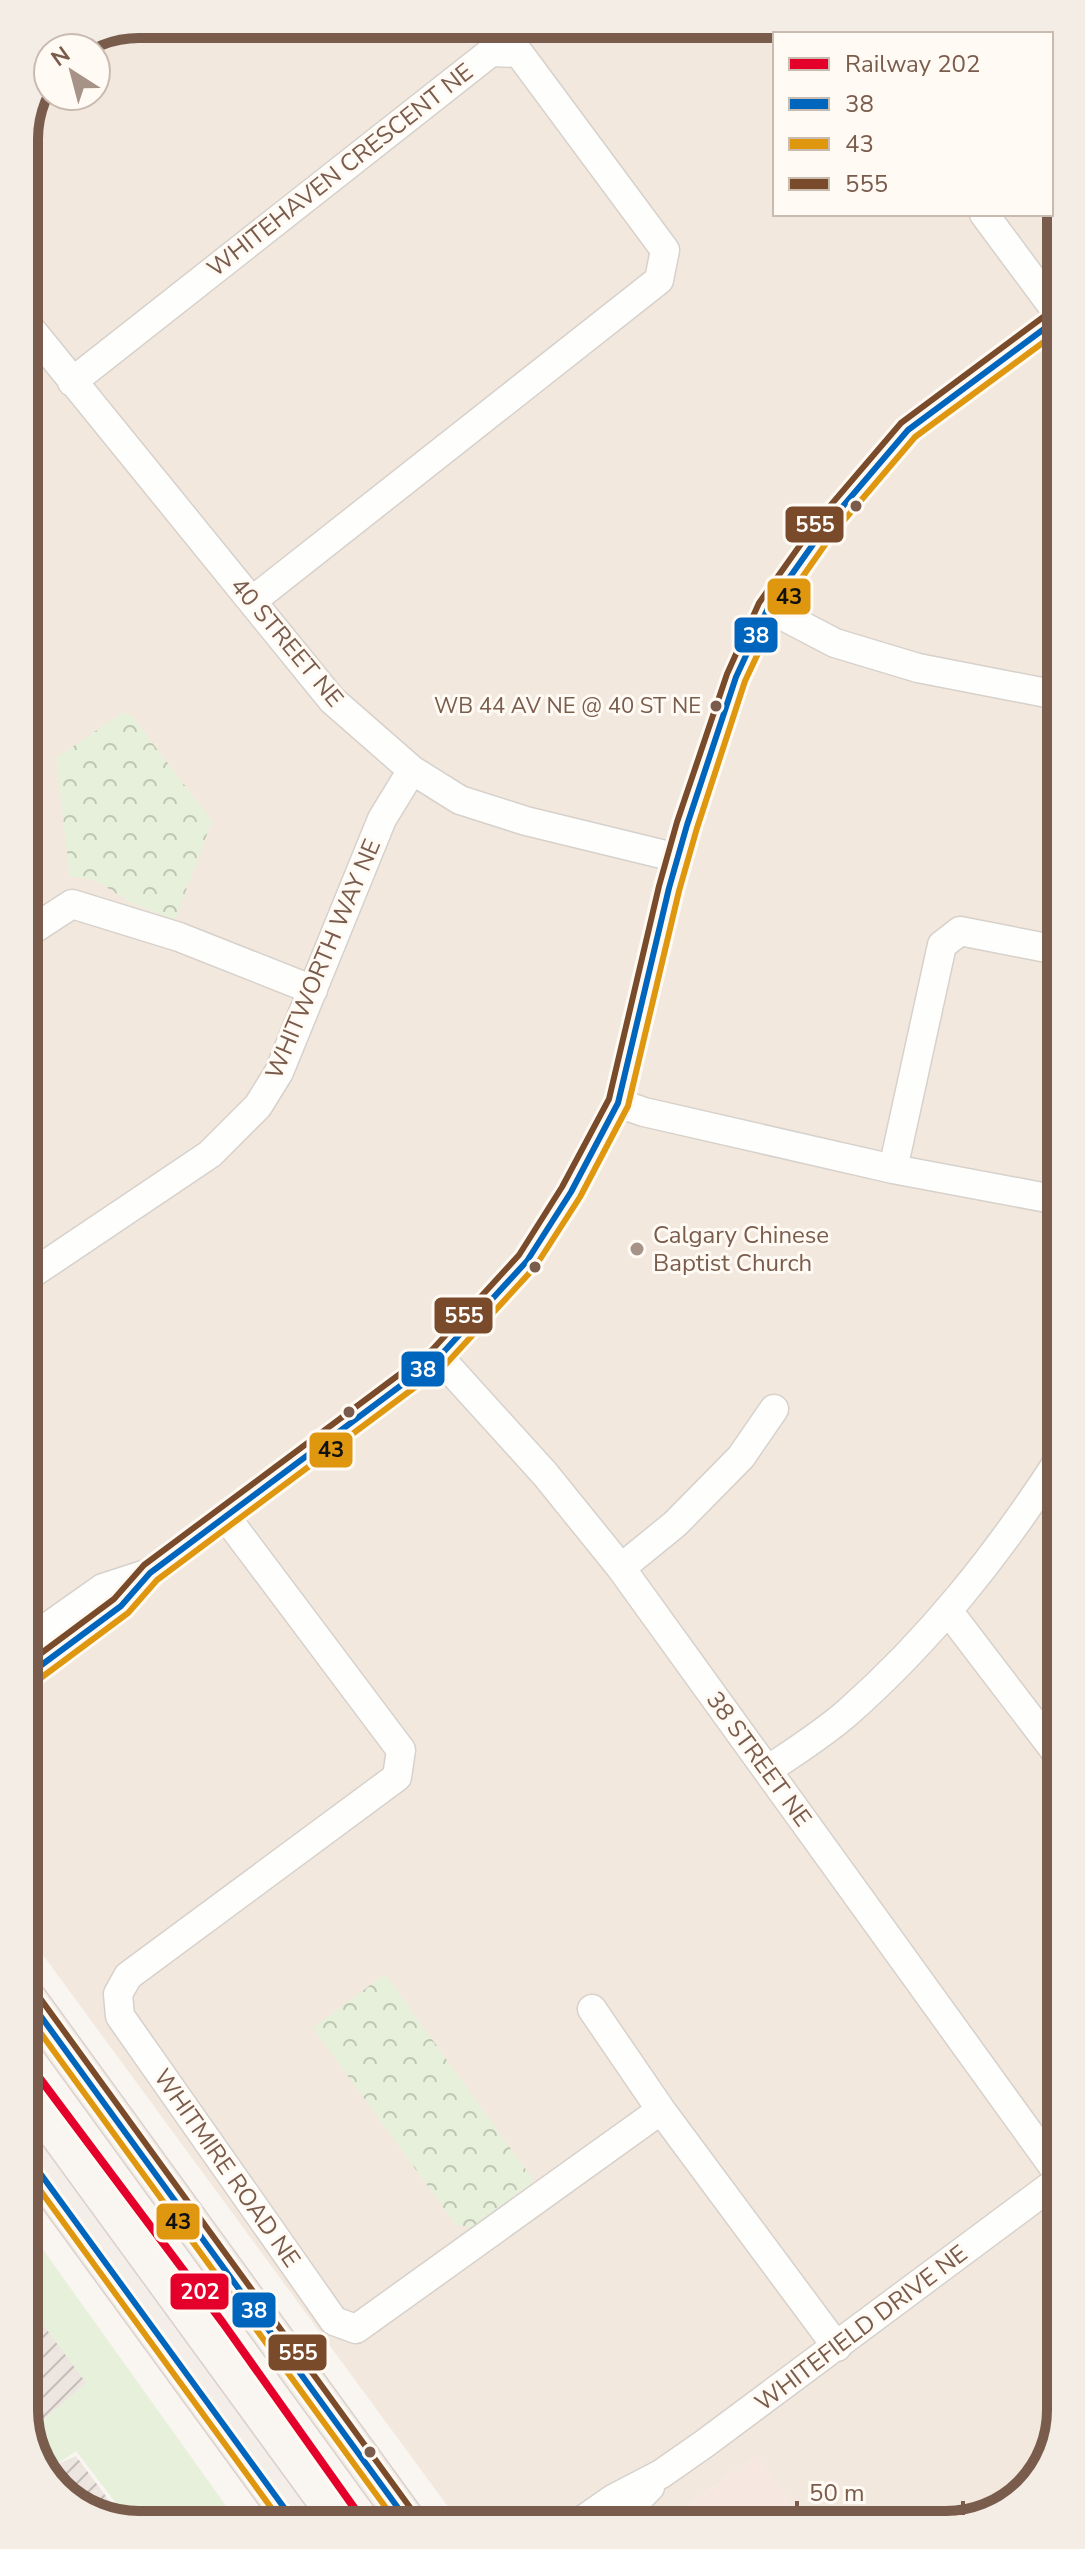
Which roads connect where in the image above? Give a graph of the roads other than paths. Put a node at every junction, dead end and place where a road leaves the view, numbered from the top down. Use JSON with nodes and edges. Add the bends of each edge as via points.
{"nodes":[{"id":1,"x":985,"y":216,"type":"edge"},
{"id":2,"x":1047,"y":299,"type":"edge"},
{"id":3,"x":1047,"y":327,"type":"edge"},
{"id":4,"x":38,"y":339,"type":"edge"},
{"id":5,"x":72,"y":382,"type":"junction"},
{"id":6,"x":252,"y":601,"type":"junction"},
{"id":7,"x":768,"y":608,"type":"junction"},
{"id":8,"x":1047,"y":693,"type":"edge"},
{"id":9,"x":412,"y":770,"type":"junction"},
{"id":10,"x":678,"y":858,"type":"junction"},
{"id":11,"x":38,"y":926,"type":"edge"},
{"id":12,"x":1047,"y":948,"type":"edge"},
{"id":13,"x":313,"y":990,"type":"junction"},
{"id":14,"x":618,"y":1103,"type":"junction"},
{"id":15,"x":893,"y":1169,"type":"junction"},
{"id":16,"x":1047,"y":1198,"type":"edge"},
{"id":17,"x":38,"y":1270,"type":"edge"},
{"id":18,"x":439,"y":1357,"type":"junction"},
{"id":19,"x":774,"y":1409,"type":"dead end"},
{"id":20,"x":1047,"y":1479,"type":"edge"},
{"id":21,"x":226,"y":1517,"type":"junction"},
{"id":22,"x":621,"y":1568,"type":"junction"},
{"id":23,"x":150,"y":1573,"type":"junction"},
{"id":24,"x":949,"y":1612,"type":"junction"},
{"id":25,"x":38,"y":1634,"type":"edge"},
{"id":26,"x":38,"y":1668,"type":"edge"},
{"id":27,"x":1047,"y":1740,"type":"edge"},
{"id":28,"x":768,"y":1770,"type":"junction"},
{"id":29,"x":592,"y":2009,"type":"dead end"},
{"id":30,"x":38,"y":2012,"type":"edge"},
{"id":31,"x":661,"y":2110,"type":"junction"},
{"id":32,"x":1047,"y":2160,"type":"edge"},
{"id":33,"x":38,"y":2170,"type":"edge"},
{"id":34,"x":1047,"y":2188,"type":"edge"},
{"id":35,"x":837,"y":2347,"type":"junction"},
{"id":36,"x":661,"y":2474,"type":"junction"},
{"id":37,"x":284,"y":2511,"type":"edge"},
{"id":38,"x":400,"y":2511,"type":"edge"},
{"id":39,"x":596,"y":2511,"type":"edge"},
{"id":40,"x":626,"y":2511,"type":"edge"}],
"edges":[{"from":1,"to":2,"type":"street"},
{"from":3,"to":7,"type":"street","via":[[908,430],[826,526]]},
{"from":4,"to":5,"type":"street","name":"40 STREET NE"},
{"from":5,"to":6,"type":"street","name":"40 STREET NE"},
{"from":5,"to":6,"type":"street","name":"WHITEHAVEN CRESCENT NE","via":[[491,52],[519,53],[665,250],[659,280]]},
{"from":6,"to":9,"type":"street","name":"40 STREET NE","via":[[332,700]]},
{"from":7,"to":8,"type":"street","via":[[835,643],[904,664]]},
{"from":7,"to":10,"type":"street","via":[[736,677]]},
{"from":9,"to":10,"type":"street","name":"40 STREET NE","via":[[460,800]]},
{"from":9,"to":13,"type":"street","name":"WHITWORTH WAY NE","via":[[382,819]]},
{"from":10,"to":14,"type":"street"},
{"from":11,"to":13,"type":"street","via":[[72,904],[179,937]]},
{"from":12,"to":15,"type":"street","via":[[960,931],[942,945]]},
{"from":13,"to":17,"type":"street","name":"WHITWORTH WAY NE","via":[[279,1072],[258,1106],[210,1154]]},
{"from":14,"to":15,"type":"street"},
{"from":14,"to":18,"type":"street","via":[[527,1261]]},
{"from":15,"to":16,"type":"street"},
{"from":18,"to":21,"type":"street"},
{"from":18,"to":22,"type":"street","name":"38 STREET NE"},
{"from":19,"to":22,"type":"street","via":[[741,1457],[675,1524]]},
{"from":20,"to":24,"type":"street"},
{"from":21,"to":23,"type":"street"},
{"from":21,"to":31,"type":"street","name":"WHITMIRE ROAD NE","via":[[401,1750],[397,1777],[128,1976],[118,1994],[120,2016],[334,2321],[356,2329]]},
{"from":22,"to":28,"type":"street","name":"38 STREET NE"},
{"from":23,"to":25,"type":"street","via":[[103,1588]]},
{"from":23,"to":26,"type":"street","via":[[121,1606]]},
{"from":24,"to":27,"type":"street"},
{"from":24,"to":28,"type":"street","via":[[846,1714]]},
{"from":28,"to":32,"type":"street","name":"38 STREET NE"},
{"from":29,"to":31,"type":"street"},
{"from":30,"to":38,"type":"main road"},
{"from":31,"to":35,"type":"street"},
{"from":33,"to":37,"type":"main road"},
{"from":34,"to":35,"type":"street","name":"WHITEFIELD DRIVE NE"},
{"from":35,"to":36,"type":"street","name":"WHITEFIELD DRIVE NE"},
{"from":36,"to":39,"type":"street","name":"WHITEFIELD DRIVE NE"},
{"from":36,"to":40,"type":"street","name":"WHITEFIELD DRIVE NE"}]}
